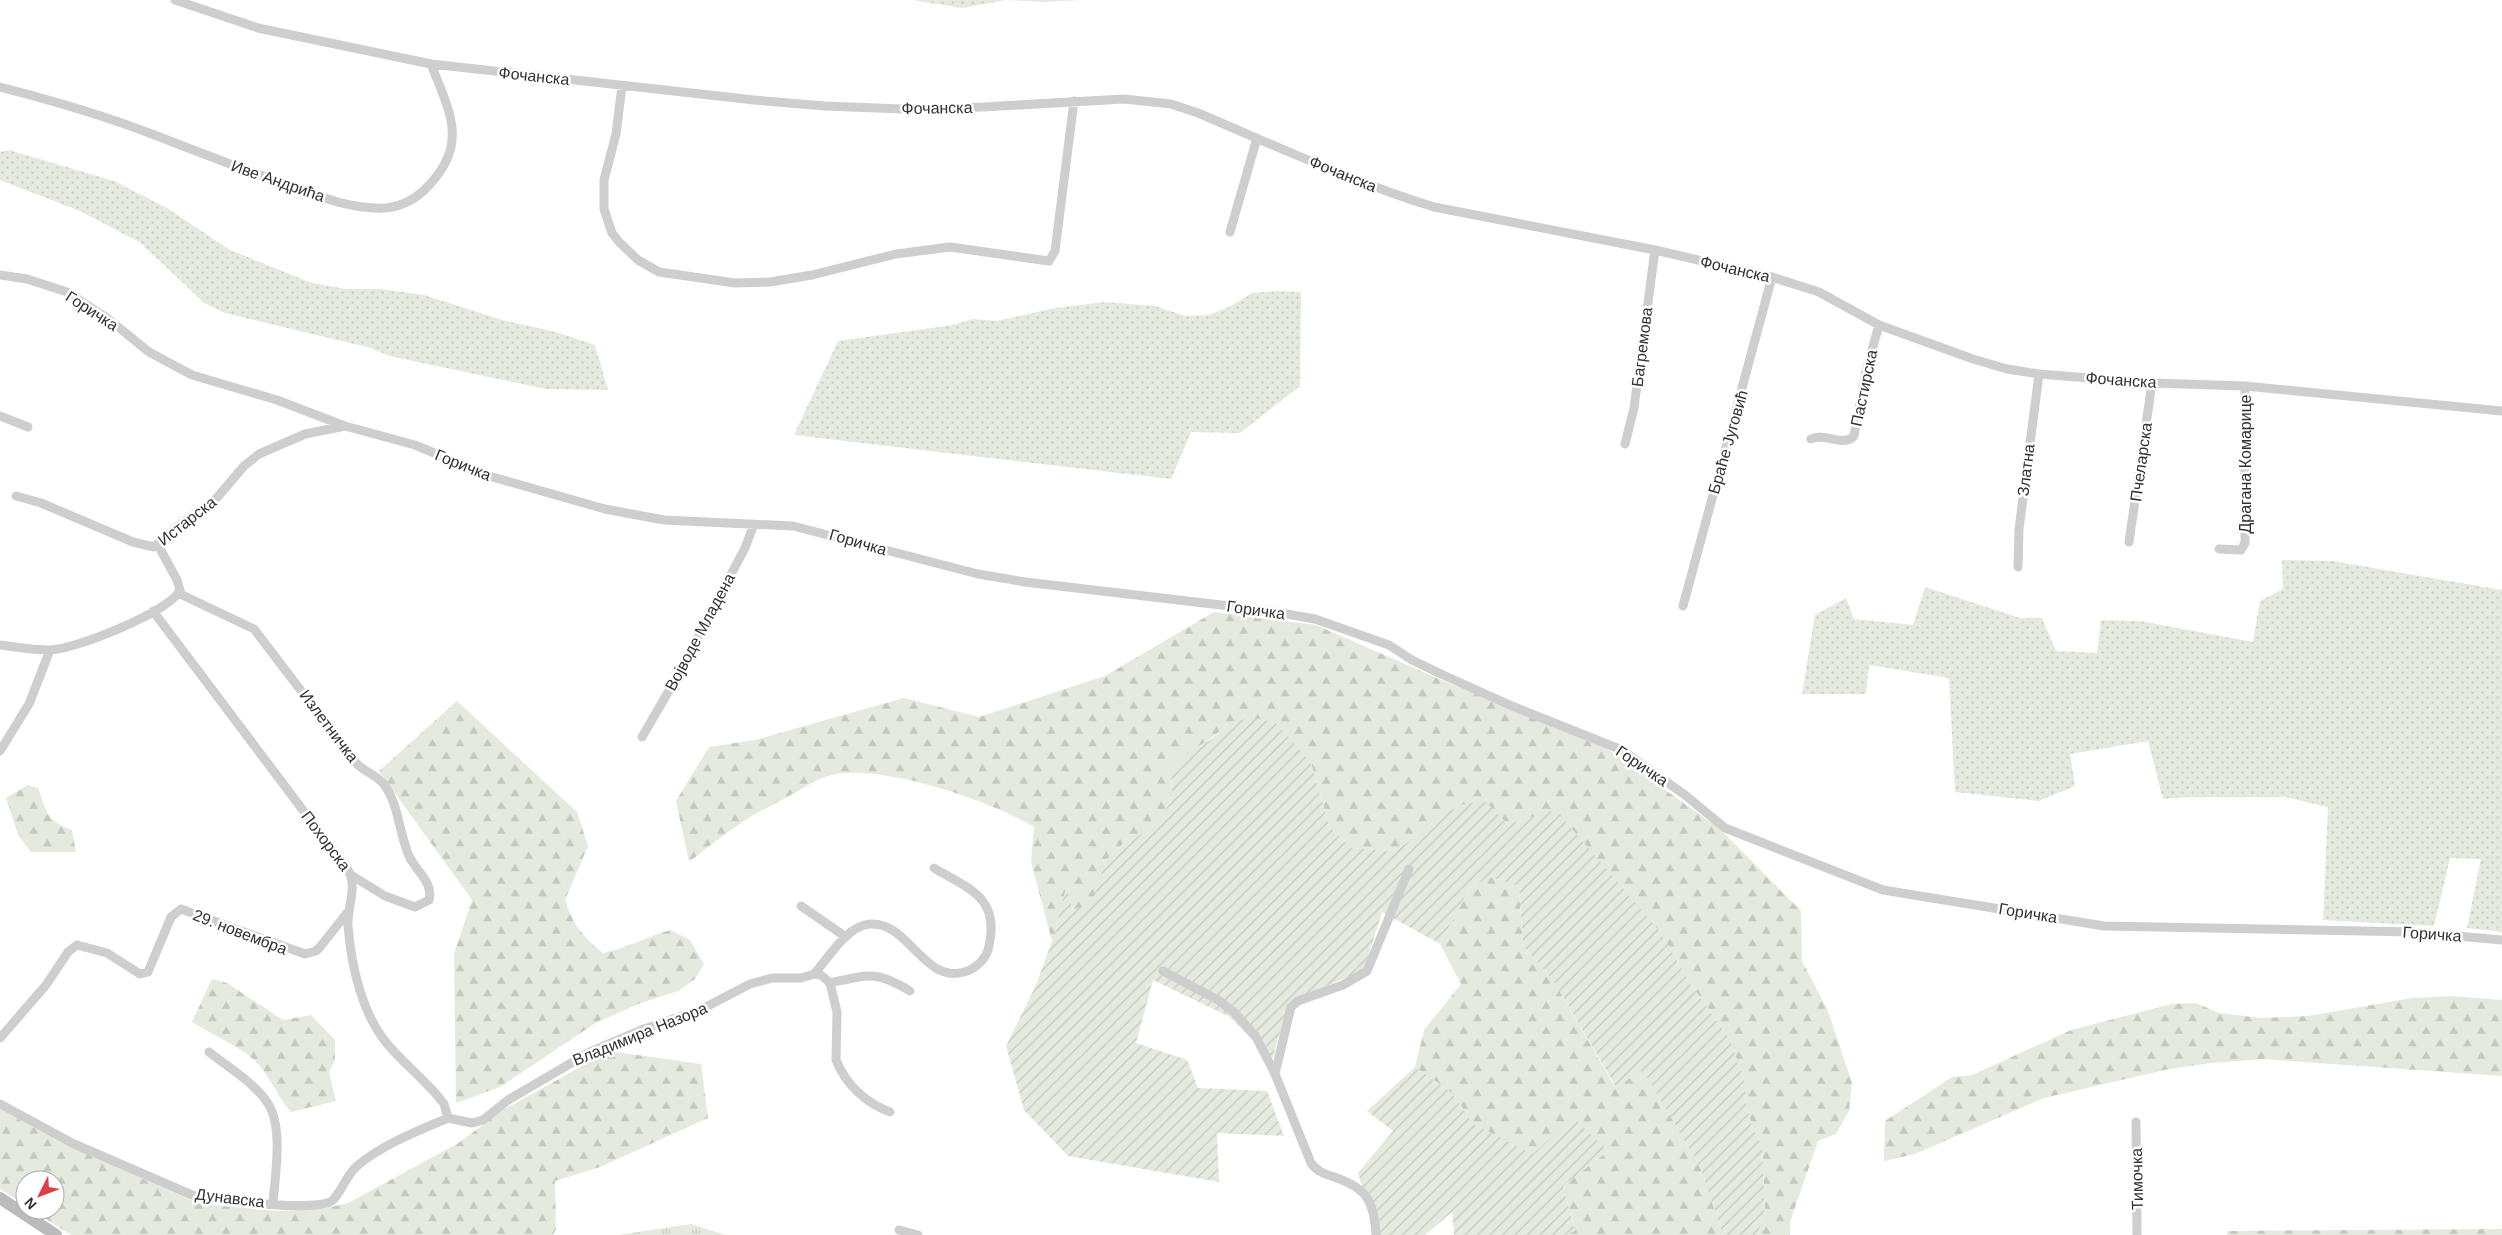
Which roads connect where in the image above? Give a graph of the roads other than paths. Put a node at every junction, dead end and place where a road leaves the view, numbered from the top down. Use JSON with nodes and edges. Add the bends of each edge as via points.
{"nodes":[{"id":1,"x":175,"y":0,"type":"edge"},
{"id":2,"x":431,"y":64,"type":"junction"},
{"id":3,"x":622,"y":86,"type":"junction"},
{"id":4,"x":0,"y":87,"type":"edge"},
{"id":5,"x":1074,"y":101,"type":"junction"},
{"id":6,"x":1257,"y":138,"type":"junction"},
{"id":7,"x":1230,"y":232,"type":"dead end"},
{"id":8,"x":1655,"y":250,"type":"junction"},
{"id":9,"x":0,"y":275,"type":"edge"},
{"id":10,"x":1772,"y":276,"type":"junction"},
{"id":11,"x":1879,"y":325,"type":"junction"},
{"id":12,"x":2039,"y":374,"type":"junction"},
{"id":13,"x":2152,"y":383,"type":"junction"},
{"id":14,"x":2245,"y":386,"type":"junction"},
{"id":15,"x":2502,"y":411,"type":"edge"},
{"id":16,"x":0,"y":416,"type":"edge"},
{"id":17,"x":345,"y":426,"type":"junction"},
{"id":18,"x":28,"y":427,"type":"dead end"},
{"id":19,"x":1811,"y":439,"type":"dead end"},
{"id":20,"x":1625,"y":444,"type":"dead end"},
{"id":21,"x":16,"y":496,"type":"dead end"},
{"id":22,"x":754,"y":524,"type":"junction"},
{"id":23,"x":2129,"y":542,"type":"dead end"},
{"id":24,"x":158,"y":545,"type":"junction"},
{"id":25,"x":2219,"y":549,"type":"dead end"},
{"id":26,"x":2018,"y":567,"type":"dead end"},
{"id":27,"x":178,"y":593,"type":"junction"},
{"id":28,"x":1683,"y":606,"type":"dead end"},
{"id":29,"x":153,"y":611,"type":"junction"},
{"id":30,"x":0,"y":644,"type":"edge"},
{"id":31,"x":50,"y":650,"type":"junction"},
{"id":32,"x":642,"y":737,"type":"dead end"},
{"id":33,"x":0,"y":751,"type":"edge"},
{"id":34,"x":934,"y":868,"type":"dead end"},
{"id":35,"x":1409,"y":868,"type":"dead end"},
{"id":36,"x":352,"y":875,"type":"junction"},
{"id":37,"x":801,"y":906,"type":"dead end"},
{"id":38,"x":347,"y":913,"type":"junction"},
{"id":39,"x":846,"y":938,"type":"junction"},
{"id":40,"x":2502,"y":940,"type":"edge"},
{"id":41,"x":1163,"y":971,"type":"dead end"},
{"id":42,"x":814,"y":974,"type":"junction"},
{"id":43,"x":830,"y":984,"type":"junction"},
{"id":44,"x":910,"y":991,"type":"dead end"},
{"id":45,"x":0,"y":1038,"type":"edge"},
{"id":46,"x":209,"y":1052,"type":"dead end"},
{"id":47,"x":1274,"y":1074,"type":"junction"},
{"id":48,"x":0,"y":1104,"type":"edge"},
{"id":49,"x":890,"y":1112,"type":"dead end"},
{"id":50,"x":448,"y":1118,"type":"junction"},
{"id":51,"x":2136,"y":1122,"type":"dead end"},
{"id":52,"x":0,"y":1198,"type":"edge"},
{"id":53,"x":273,"y":1203,"type":"junction"},
{"id":54,"x":899,"y":1230,"type":"dead end"},
{"id":55,"x":56,"y":1235,"type":"edge"},
{"id":56,"x":918,"y":1235,"type":"edge"},
{"id":57,"x":1376,"y":1235,"type":"edge"},
{"id":58,"x":2137,"y":1235,"type":"edge"}],
"edges":[{"from":1,"to":2,"type":"street","name":"Фочанска","via":[[258,28]]},
{"from":2,"to":3,"type":"street","name":"Фочанска"},
{"from":2,"to":4,"type":"street","name":"Иве Андрића","via":[[452,123],[448,161],[427,188],[412,200],[388,208],[360,206],[315,195],[150,133]]},
{"from":3,"to":5,"type":"street","name":"Фочанска","via":[[860,108],[984,107]]},
{"from":3,"to":5,"type":"street","via":[[616,134],[604,180],[604,209],[612,232],[638,260],[659,272],[736,283],[784,280],[880,257],[935,248],[969,248],[1050,260],[1055,250]]},
{"from":5,"to":6,"type":"street","name":"Фочанска","via":[[1124,99],[1171,104]]},
{"from":6,"to":7,"type":"street"},
{"from":6,"to":8,"type":"street","name":"Фочанска","via":[[1365,184],[1434,207]]},
{"from":8,"to":10,"type":"street","name":"Фочанска"},
{"from":8,"to":20,"type":"street","name":"Багремова","via":[[1634,408]]},
{"from":9,"to":17,"type":"street","name":"Горичка","via":[[27,279],[67,292],[107,318],[149,352],[192,375],[278,400]]},
{"from":10,"to":11,"type":"street","name":"Фочанска","via":[[1819,292]]},
{"from":10,"to":28,"type":"street","name":"Браће Југовић"},
{"from":11,"to":12,"type":"street","name":"Фочанска","via":[[1972,359]]},
{"from":11,"to":19,"type":"street","name":"Пастирска","via":[[1866,371],[1854,436],[1844,441],[1821,436]]},
{"from":12,"to":13,"type":"street","name":"Фочанска"},
{"from":12,"to":26,"type":"street","name":"Златна","via":[[2019,529]]},
{"from":13,"to":14,"type":"street","name":"Фочанска"},
{"from":13,"to":23,"type":"street","name":"Пчеларска"},
{"from":14,"to":15,"type":"street","name":"Фочанска"},
{"from":14,"to":25,"type":"street","name":"Драгана Комарице","via":[[2246,543],[2241,550]]},
{"from":16,"to":18,"type":"street"},
{"from":17,"to":22,"type":"street","name":"Горичка","via":[[414,445],[498,479],[605,509],[664,520]]},
{"from":17,"to":24,"type":"street","name":"Истарска","via":[[305,434],[260,454],[244,466],[222,494]]},
{"from":21,"to":24,"type":"street","name":"Истарска","via":[[41,503],[133,542],[151,547]]},
{"from":22,"to":32,"type":"street","name":"Војводе Младена","via":[[746,548]]},
{"from":22,"to":40,"type":"street","name":"Горичка","via":[[793,526],[823,532],[946,567],[1016,581],[1315,619],[1389,645],[1412,660],[1512,706],[1622,750],[1725,828],[1883,890],[2104,926],[2413,932]]},
{"from":24,"to":27,"type":"street","via":[[177,580]]},
{"from":27,"to":29,"type":"street"},
{"from":27,"to":36,"type":"street","name":"Излетничка","via":[[254,629],[357,764],[387,788],[410,858],[431,893],[429,900],[415,907],[386,896]]},
{"from":29,"to":31,"type":"street","via":[[103,636]]},
{"from":29,"to":36,"type":"street","name":"Похорска"},
{"from":30,"to":31,"type":"street"},
{"from":31,"to":33,"type":"street","via":[[26,710]]},
{"from":34,"to":39,"type":"street","via":[[973,892],[988,907],[991,938],[989,949],[979,964],[965,972],[942,970],[898,934],[878,924],[858,928]]},
{"from":35,"to":47,"type":"street","via":[[1367,971],[1291,1007]]},
{"from":36,"to":38,"type":"street","name":"Похорска"},
{"from":37,"to":39,"type":"street"},
{"from":38,"to":45,"type":"street","name":"29. новембра","via":[[320,947],[305,954],[177,910],[145,974],[140,974],[107,952],[73,946],[46,985]]},
{"from":38,"to":50,"type":"street","name":"Похорска","via":[[355,971],[365,1006],[388,1045],[444,1104]]},
{"from":39,"to":42,"type":"street"},
{"from":41,"to":47,"type":"street","via":[[1197,988],[1234,1013],[1256,1037]]},
{"from":42,"to":43,"type":"street","via":[[821,975]]},
{"from":42,"to":50,"type":"street","name":"Владимира Назора","via":[[801,978],[760,980],[702,1009],[590,1052],[508,1100],[482,1120],[472,1123]]},
{"from":43,"to":44,"type":"street","via":[[868,975],[893,981]]},
{"from":43,"to":49,"type":"street","via":[[837,1012],[836,1060],[861,1095]]},
{"from":46,"to":53,"type":"street","via":[[258,1092],[272,1109],[277,1128]]},
{"from":47,"to":57,"type":"street","via":[[1311,1163],[1322,1173],[1344,1180],[1365,1194],[1372,1205]]},
{"from":48,"to":53,"type":"street","name":"Дунавска","via":[[72,1143],[192,1195]]},
{"from":50,"to":53,"type":"street","name":"Дунавска","via":[[364,1161],[349,1174],[333,1201],[305,1206]]},
{"from":51,"to":58,"type":"street","name":"Тимочка"},
{"from":52,"to":55,"type":"main road"},
{"from":54,"to":56,"type":"street"}]}
